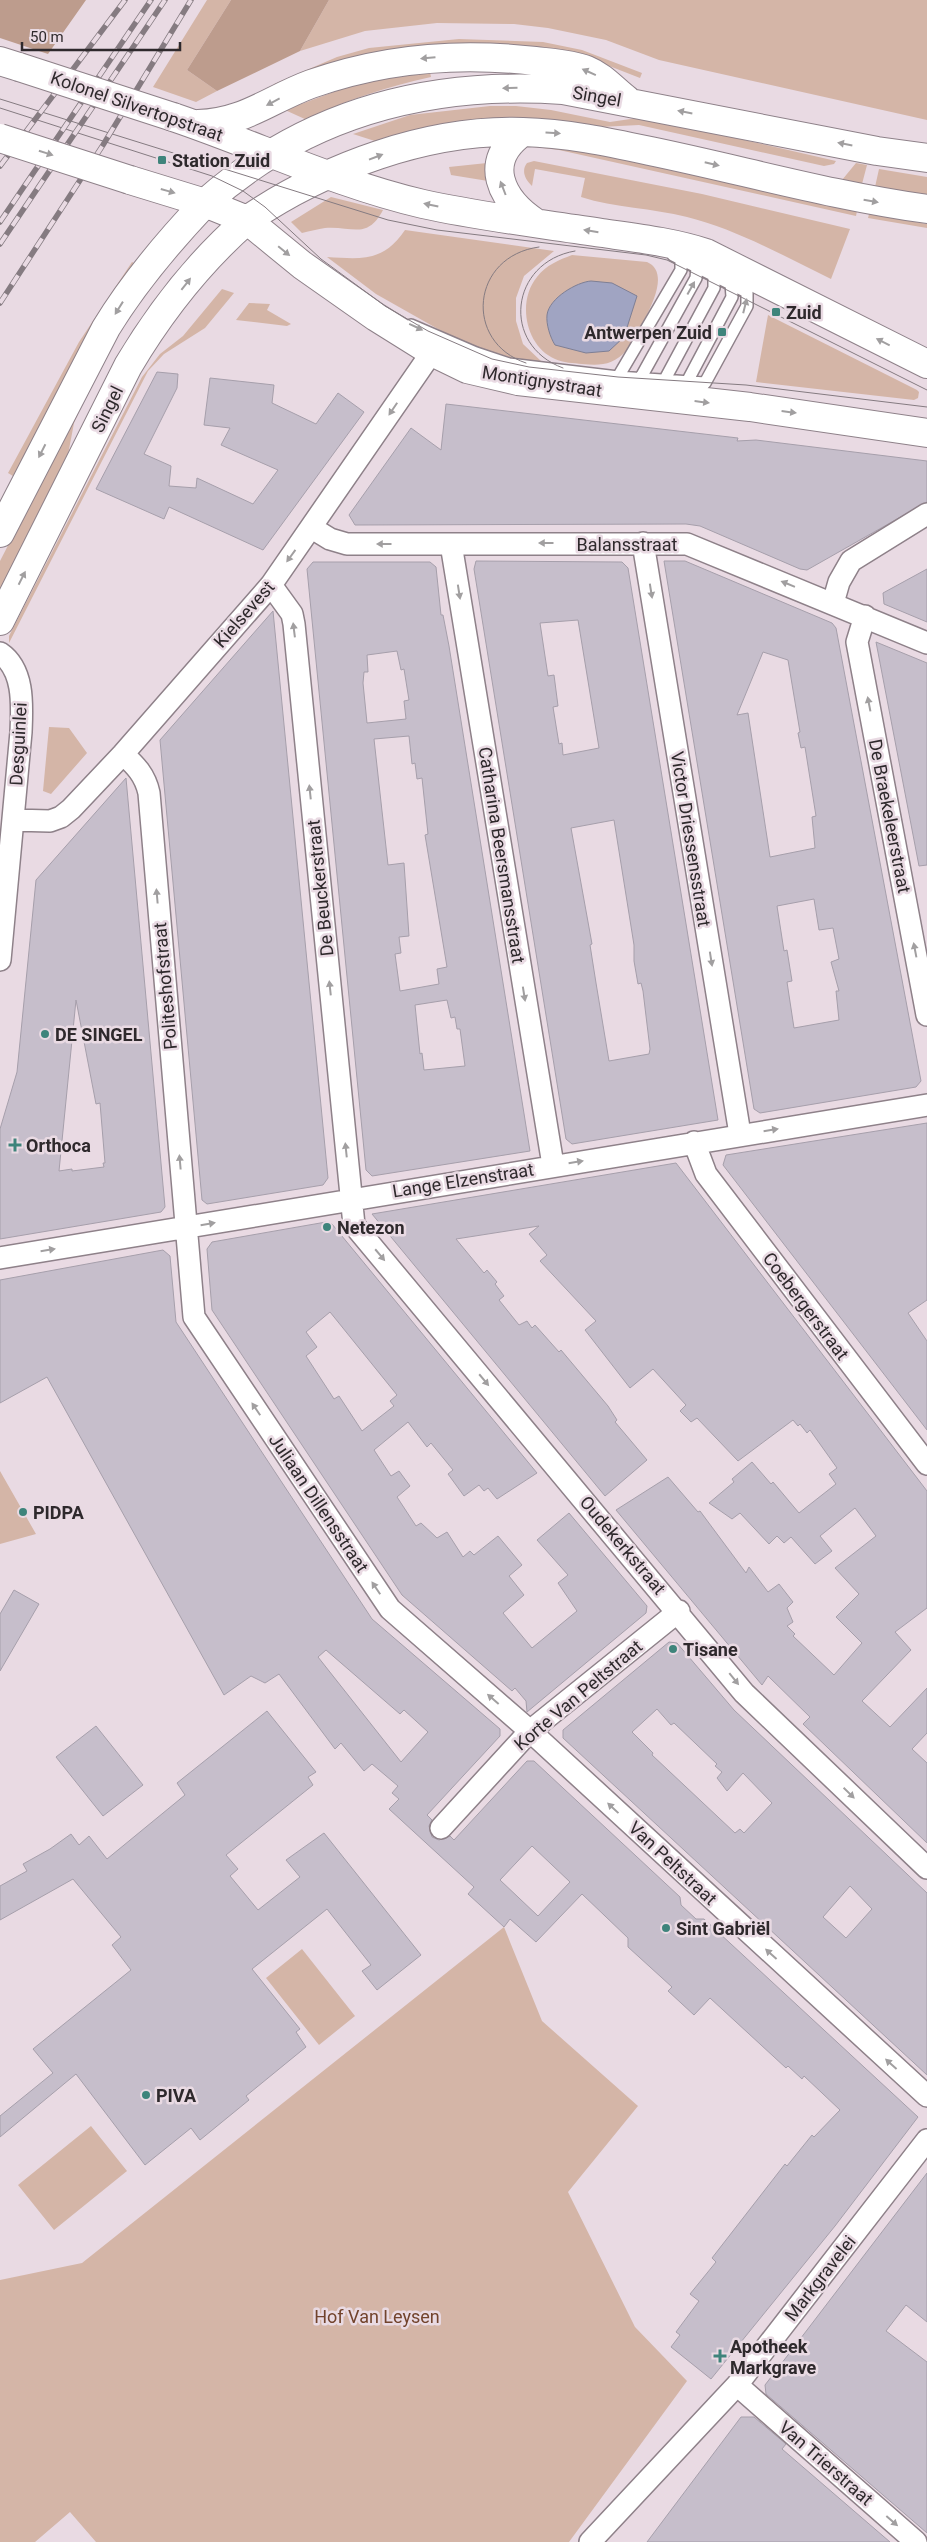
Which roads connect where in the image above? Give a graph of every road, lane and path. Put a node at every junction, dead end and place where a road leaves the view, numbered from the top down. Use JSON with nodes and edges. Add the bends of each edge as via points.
{"nodes":[{"id":1,"x":10,"y":64,"type":"edge"},
{"id":2,"x":628,"y":101,"type":"junction"},
{"id":3,"x":183,"y":120,"type":"junction"},
{"id":4,"x":523,"y":132,"type":"junction"},
{"id":5,"x":0,"y":138,"type":"edge"},
{"id":6,"x":274,"y":153,"type":"junction"},
{"id":7,"x":927,"y":158,"type":"edge"},
{"id":8,"x":331,"y":175,"type":"junction"},
{"id":9,"x":205,"y":203,"type":"junction"},
{"id":10,"x":927,"y":209,"type":"edge"},
{"id":11,"x":246,"y":220,"type":"junction"},
{"id":12,"x":536,"y":223,"type":"junction"},
{"id":13,"x":639,"y":238,"type":"junction"},
{"id":14,"x":681,"y":259,"type":"junction"},
{"id":15,"x":697,"y":266,"type":"junction"},
{"id":16,"x":714,"y":275,"type":"junction"},
{"id":17,"x":325,"y":282,"type":"junction"},
{"id":18,"x":732,"y":283,"type":"junction"},
{"id":19,"x":432,"y":352,"type":"junction"},
{"id":20,"x":927,"y":364,"type":"edge"},
{"id":21,"x":618,"y":377,"type":"junction"},
{"id":22,"x":640,"y":379,"type":"junction"},
{"id":23,"x":664,"y":381,"type":"junction"},
{"id":24,"x":687,"y":382,"type":"junction"},
{"id":25,"x":927,"y":433,"type":"edge"},
{"id":26,"x":927,"y":514,"type":"edge"},
{"id":27,"x":312,"y":528,"type":"junction"},
{"id":28,"x":0,"y":533,"type":"edge"},
{"id":29,"x":643,"y":543,"type":"junction"},
{"id":30,"x":451,"y":544,"type":"junction"},
{"id":31,"x":271,"y":585,"type":"junction"},
{"id":32,"x":833,"y":603,"type":"junction"},
{"id":33,"x":865,"y":616,"type":"junction"},
{"id":34,"x":0,"y":621,"type":"edge"},
{"id":35,"x":927,"y":643,"type":"edge"},
{"id":36,"x":0,"y":654,"type":"edge"},
{"id":37,"x":123,"y":754,"type":"junction"},
{"id":38,"x":13,"y":820,"type":"junction"},
{"id":39,"x":0,"y":960,"type":"edge"},
{"id":40,"x":927,"y":1015,"type":"edge"},
{"id":41,"x":927,"y":1105,"type":"edge"},
{"id":42,"x":740,"y":1134,"type":"junction"},
{"id":43,"x":694,"y":1142,"type":"junction"},
{"id":44,"x":552,"y":1165,"type":"junction"},
{"id":45,"x":350,"y":1199,"type":"junction"},
{"id":46,"x":185,"y":1228,"type":"junction"},
{"id":47,"x":0,"y":1258,"type":"edge"},
{"id":48,"x":927,"y":1464,"type":"edge"},
{"id":49,"x":679,"y":1611,"type":"junction"},
{"id":50,"x":530,"y":1731,"type":"junction"},
{"id":51,"x":441,"y":1828,"type":"dead end"},
{"id":52,"x":927,"y":1868,"type":"edge"},
{"id":53,"x":927,"y":2096,"type":"edge"},
{"id":54,"x":927,"y":2140,"type":"edge"},
{"id":55,"x":737,"y":2384,"type":"junction"},
{"id":56,"x":629,"y":2503,"type":"junction"},
{"id":57,"x":590,"y":2542,"type":"edge"},
{"id":58,"x":610,"y":2542,"type":"edge"},
{"id":59,"x":916,"y":2542,"type":"edge"}],
"edges":[{"from":1,"to":3,"type":"main road","name":"Kolonel Silvertopstraat","bridge":true},
{"from":2,"to":3,"type":"main road","one_way":true,"via":[[587,70],[516,58],[453,56],[362,68],[298,88],[235,119],[218,123]]},
{"from":2,"to":6,"type":"main road","name":"Singel","one_way":true,"via":[[527,87],[460,90],[371,107]]},
{"from":7,"to":2,"type":"main road","name":"Singel","one_way":true,"via":[[876,151]]},
{"from":3,"to":6,"type":"main road","name":"Kolonel Silvertopstraat"},
{"from":8,"to":4,"type":"main road","one_way":true,"via":[[414,144],[448,136]]},
{"from":4,"to":10,"type":"main road","one_way":true,"via":[[564,134],[865,200]]},
{"from":12,"to":4,"type":"main road","one_way":true,"via":[[518,211],[503,192],[499,174],[504,151]]},
{"from":5,"to":9,"type":"main road","one_way":true,"bridge":true},
{"from":6,"to":8,"type":"main road","name":"Kolonel Silvertopstraat"},
{"from":6,"to":9,"type":"main road","name":"Singel","via":[[227,183]]},
{"from":8,"to":11,"type":"main road","name":"Singel"},
{"from":12,"to":8,"type":"main road","one_way":true,"via":[[420,203]]},
{"from":9,"to":11,"type":"main road","name":"Montignystraat"},
{"from":9,"to":28,"type":"main road","one_way":true,"via":[[147,268],[122,302]]},
{"from":11,"to":17,"type":"main road","name":"Montignystraat","one_way":true},
{"from":34,"to":11,"type":"main road","name":"Singel","one_way":true,"via":[[145,338],[196,270]]},
{"from":13,"to":12,"type":"main road","one_way":true},
{"from":13,"to":14,"type":"lane"},
{"from":20,"to":13,"type":"main road","one_way":true,"via":[[726,262],[684,246]]},
{"from":14,"to":15,"type":"lane"},
{"from":14,"to":21,"type":"lane","via":[[681,270]]},
{"from":15,"to":16,"type":"lane"},
{"from":22,"to":15,"type":"lane","one_way":true,"via":[[696,278]]},
{"from":16,"to":18,"type":"lane"},
{"from":16,"to":23,"type":"lane","via":[[714,288]]},
{"from":17,"to":19,"type":"main road","name":"Montignystraat"},
{"from":17,"to":21,"type":"lane","one_way":true,"via":[[413,326],[492,359],[529,367]]},
{"from":18,"to":24,"type":"lane","via":[[732,297]]},
{"from":24,"to":18,"type":"lane","one_way":true,"via":[[705,383],[747,306],[747,292]]},
{"from":19,"to":25,"type":"main road","name":"Montignystraat","one_way":true,"via":[[467,369],[518,381]]},
{"from":19,"to":27,"type":"street","name":"Kielsevest","one_way":true},
{"from":21,"to":22,"type":"lane"},
{"from":22,"to":23,"type":"lane"},
{"from":23,"to":24,"type":"lane"},
{"from":26,"to":32,"type":"street","via":[[851,561],[839,582]]},
{"from":30,"to":27,"type":"street","name":"Balansstraat","one_way":true,"via":[[347,544],[330,539]]},
{"from":27,"to":31,"type":"street","name":"Kielsevest","one_way":true},
{"from":29,"to":30,"type":"street","name":"Balansstraat","one_way":true},
{"from":32,"to":29,"type":"street","name":"Balansstraat","one_way":true,"via":[[699,547]]},
{"from":29,"to":42,"type":"street","name":"Victor Driessensstraat","one_way":true},
{"from":30,"to":44,"type":"street","name":"Catharina Beersmansstraat","one_way":true},
{"from":31,"to":37,"type":"street","name":"Kielsevest"},
{"from":45,"to":31,"type":"street","name":"De Beuckerstraat","one_way":true,"via":[[294,624],[292,614]]},
{"from":32,"to":33,"type":"street","name":"Balansstraat"},
{"from":33,"to":35,"type":"street","name":"Balansstraat"},
{"from":40,"to":33,"type":"street","name":"De Braekeleerstraat","one_way":true,"via":[[858,642]]},
{"from":36,"to":38,"type":"street","name":"Desguinlei","via":[[13,669],[22,701]]},
{"from":37,"to":38,"type":"street","name":"Kielsevest","via":[[61,817],[50,821]]},
{"from":46,"to":37,"type":"street","name":"Politeshofstraat","one_way":true,"via":[[149,793],[146,780]]},
{"from":38,"to":39,"type":"street","name":"Desguinlei"},
{"from":42,"to":41,"type":"street","name":"Lange Elzenstraat","one_way":true},
{"from":42,"to":43,"type":"street","name":"Lange Elzenstraat"},
{"from":44,"to":43,"type":"street","name":"Lange Elzenstraat","one_way":true},
{"from":43,"to":48,"type":"street","name":"Coebergerstraat","via":[[706,1174]]},
{"from":44,"to":45,"type":"street","name":"Lange Elzenstraat"},
{"from":46,"to":45,"type":"street","name":"Lange Elzenstraat","one_way":true},
{"from":45,"to":49,"type":"street","name":"Oudekerkstraat","one_way":true,"via":[[354,1225]]},
{"from":47,"to":46,"type":"street","name":"Lange Elzenstraat","one_way":true},
{"from":50,"to":46,"type":"street","name":"Juliaan Dillensstraat","one_way":true,"via":[[390,1609],[194,1317]]},
{"from":49,"to":50,"type":"street","name":"Korte Van Peltstraat"},
{"from":49,"to":52,"type":"street","name":"Oudekerkstraat","one_way":true,"via":[[744,1693]]},
{"from":50,"to":51,"type":"street","name":"Korte Van Peltstraat"},
{"from":53,"to":50,"type":"street","name":"Van Peltstraat","one_way":true},
{"from":54,"to":55,"type":"street","name":"Markgravelei"},
{"from":55,"to":56,"type":"street","name":"Markgravelei"},
{"from":55,"to":59,"type":"street","name":"Van Trierstraat","one_way":true},
{"from":56,"to":57,"type":"street","name":"Markgravelei"},
{"from":56,"to":58,"type":"street","name":"Markgravelei"}]}
